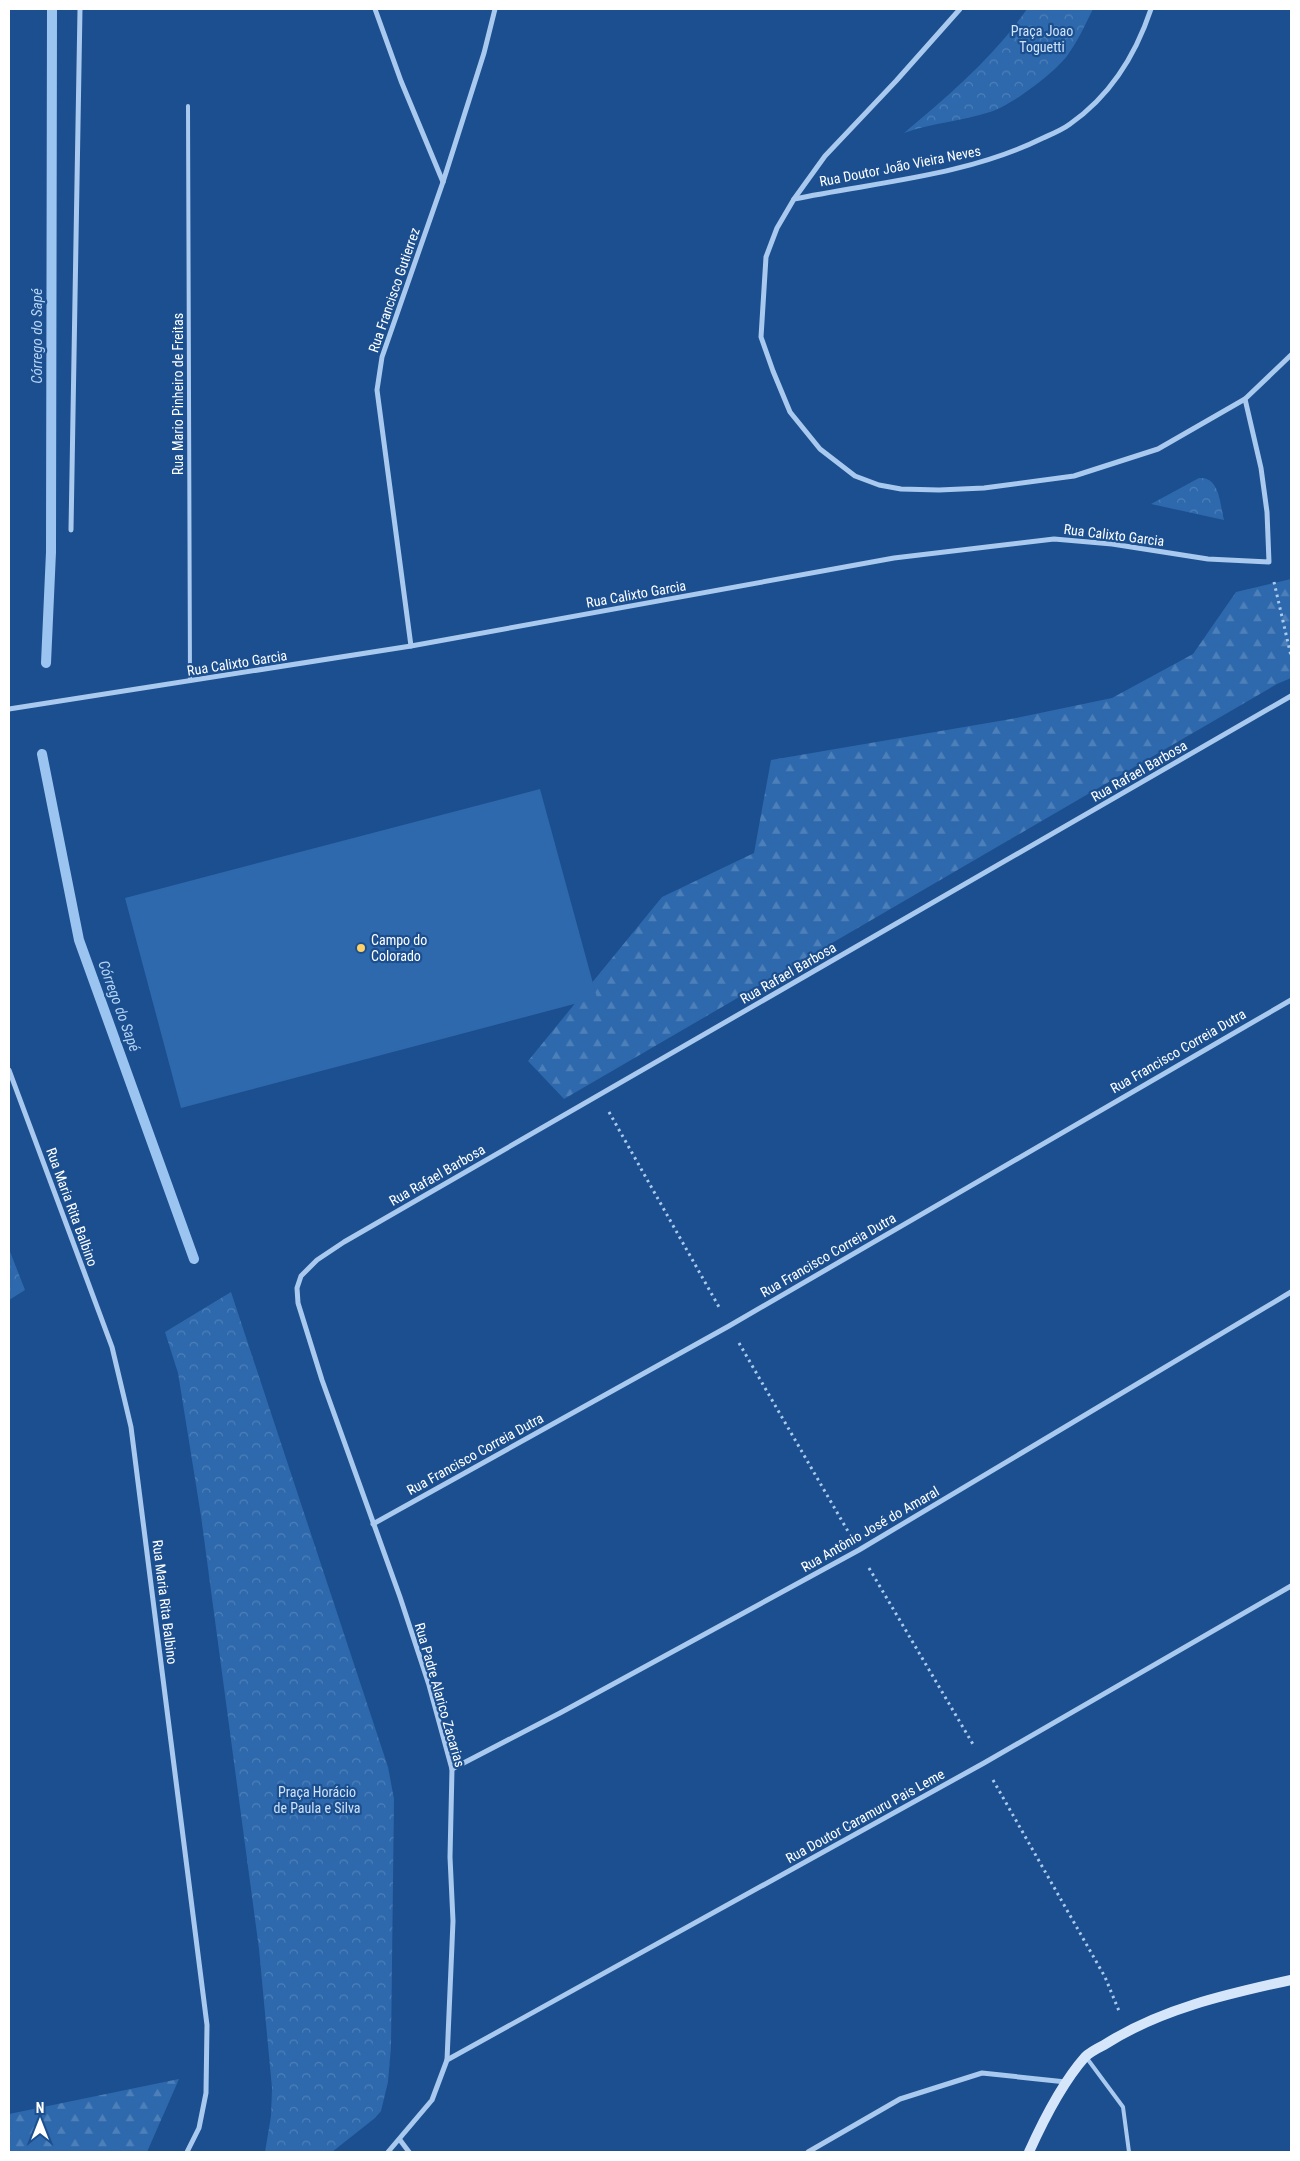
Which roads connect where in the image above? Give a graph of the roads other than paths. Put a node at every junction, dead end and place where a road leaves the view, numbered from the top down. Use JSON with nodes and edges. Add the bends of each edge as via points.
{"nodes":[{"id":1,"x":80,"y":9,"type":"edge"},
{"id":2,"x":375,"y":9,"type":"edge"},
{"id":3,"x":495,"y":9,"type":"edge"},
{"id":4,"x":960,"y":9,"type":"edge"},
{"id":5,"x":1152,"y":9,"type":"edge"},
{"id":6,"x":188,"y":106,"type":"dead end"},
{"id":7,"x":443,"y":182,"type":"junction"},
{"id":8,"x":794,"y":199,"type":"junction"},
{"id":9,"x":1291,"y":355,"type":"edge"},
{"id":10,"x":1245,"y":399,"type":"junction"},
{"id":11,"x":71,"y":530,"type":"dead end"},
{"id":12,"x":411,"y":646,"type":"junction"},
{"id":13,"x":190,"y":681,"type":"junction"},
{"id":14,"x":1291,"y":696,"type":"edge"},
{"id":15,"x":9,"y":709,"type":"edge"},
{"id":16,"x":1291,"y":1000,"type":"edge"},
{"id":17,"x":9,"y":1070,"type":"edge"},
{"id":18,"x":301,"y":1276,"type":"joint"},
{"id":19,"x":1291,"y":1292,"type":"edge"},
{"id":20,"x":373,"y":1524,"type":"junction"},
{"id":21,"x":1291,"y":1586,"type":"edge"},
{"id":22,"x":452,"y":1769,"type":"junction"},
{"id":23,"x":1291,"y":1980,"type":"edge"},
{"id":24,"x":1086,"y":2056,"type":"junction"},
{"id":25,"x":447,"y":2060,"type":"junction"},
{"id":26,"x":1068,"y":2082,"type":"junction"},
{"id":27,"x":400,"y":2140,"type":"junction"},
{"id":28,"x":187,"y":2152,"type":"edge"},
{"id":29,"x":388,"y":2152,"type":"edge"},
{"id":30,"x":409,"y":2152,"type":"edge"},
{"id":31,"x":808,"y":2152,"type":"edge"},
{"id":32,"x":1029,"y":2152,"type":"edge"},
{"id":33,"x":1129,"y":2152,"type":"edge"}],
"edges":[{"from":1,"to":11,"type":"street"},
{"from":2,"to":7,"type":"street","via":[[400,81]]},
{"from":3,"to":7,"type":"street","name":"Rua Francisco Gutierrez"},
{"from":4,"to":8,"type":"street","name":"Rua Doutor João Vieira Neves","via":[[824,156]]},
{"from":5,"to":8,"type":"street","name":"Rua Doutor João Vieira Neves","via":[[1126,67],[1099,100],[1069,125],[1020,149],[975,164]]},
{"from":6,"to":13,"type":"lane","name":"Rua Mario Pinheiro de Freitas"},
{"from":7,"to":12,"type":"street","name":"Rua Francisco Gutierrez","via":[[382,356],[378,390]]},
{"from":8,"to":10,"type":"street","name":"Rua Doutor João Vieira Neves","via":[[777,228],[766,257],[762,337],[772,371],[790,412],[820,449],[855,476],[886,486],[938,490],[984,488],[1074,476],[1158,449]]},
{"from":9,"to":10,"type":"street","name":"Rua Doutor João Vieira Neves"},
{"from":10,"to":12,"type":"street","name":"Rua Calixto Garcia","via":[[1261,468],[1269,562],[1208,560],[1112,544],[1054,540],[894,558]]},
{"from":12,"to":13,"type":"street","name":"Rua Calixto Garcia"},
{"from":13,"to":15,"type":"street","name":"Rua Calixto Garcia"},
{"from":14,"to":18,"type":"street","name":"Rua Rafael Barbosa","via":[[385,1218],[317,1260]]},
{"from":16,"to":20,"type":"street","name":"Rua Francisco Correia Dutra","via":[[729,1326]]},
{"from":17,"to":28,"type":"street","name":"Rua Maria Rita Balbino","via":[[112,1347],[131,1427],[207,2025],[206,2093],[199,2128]]},
{"from":18,"to":20,"type":"street","name":"Rua Padre Alarico Zacarias","via":[[296,1288],[298,1303]]},
{"from":19,"to":22,"type":"street","name":"Rua Antônio José do Amaral","via":[[859,1550]]},
{"from":20,"to":22,"type":"street","name":"Rua Padre Alarico Zacarias","via":[[429,1685]]},
{"from":21,"to":25,"type":"street","name":"Rua Doutor Caramuru Pais Leme","via":[[984,1763]]},
{"from":22,"to":25,"type":"street","name":"Rua Padre Alarico Zacarias","via":[[450,1857],[453,1921]]},
{"from":23,"to":24,"type":"main road","via":[[1228,1994],[1180,2010],[1128,2030]]},
{"from":24,"to":26,"type":"main road"},
{"from":24,"to":33,"type":"lane","via":[[1123,2107]]},
{"from":25,"to":27,"type":"street","name":"Rua Padre Alarico Zacarias","via":[[432,2100]]},
{"from":26,"to":31,"type":"street","via":[[982,2073],[900,2099]]},
{"from":26,"to":32,"type":"main road","via":[[1045,2116]]},
{"from":27,"to":29,"type":"street","name":"Rua Padre Alarico Zacarias"},
{"from":27,"to":30,"type":"street"}]}
